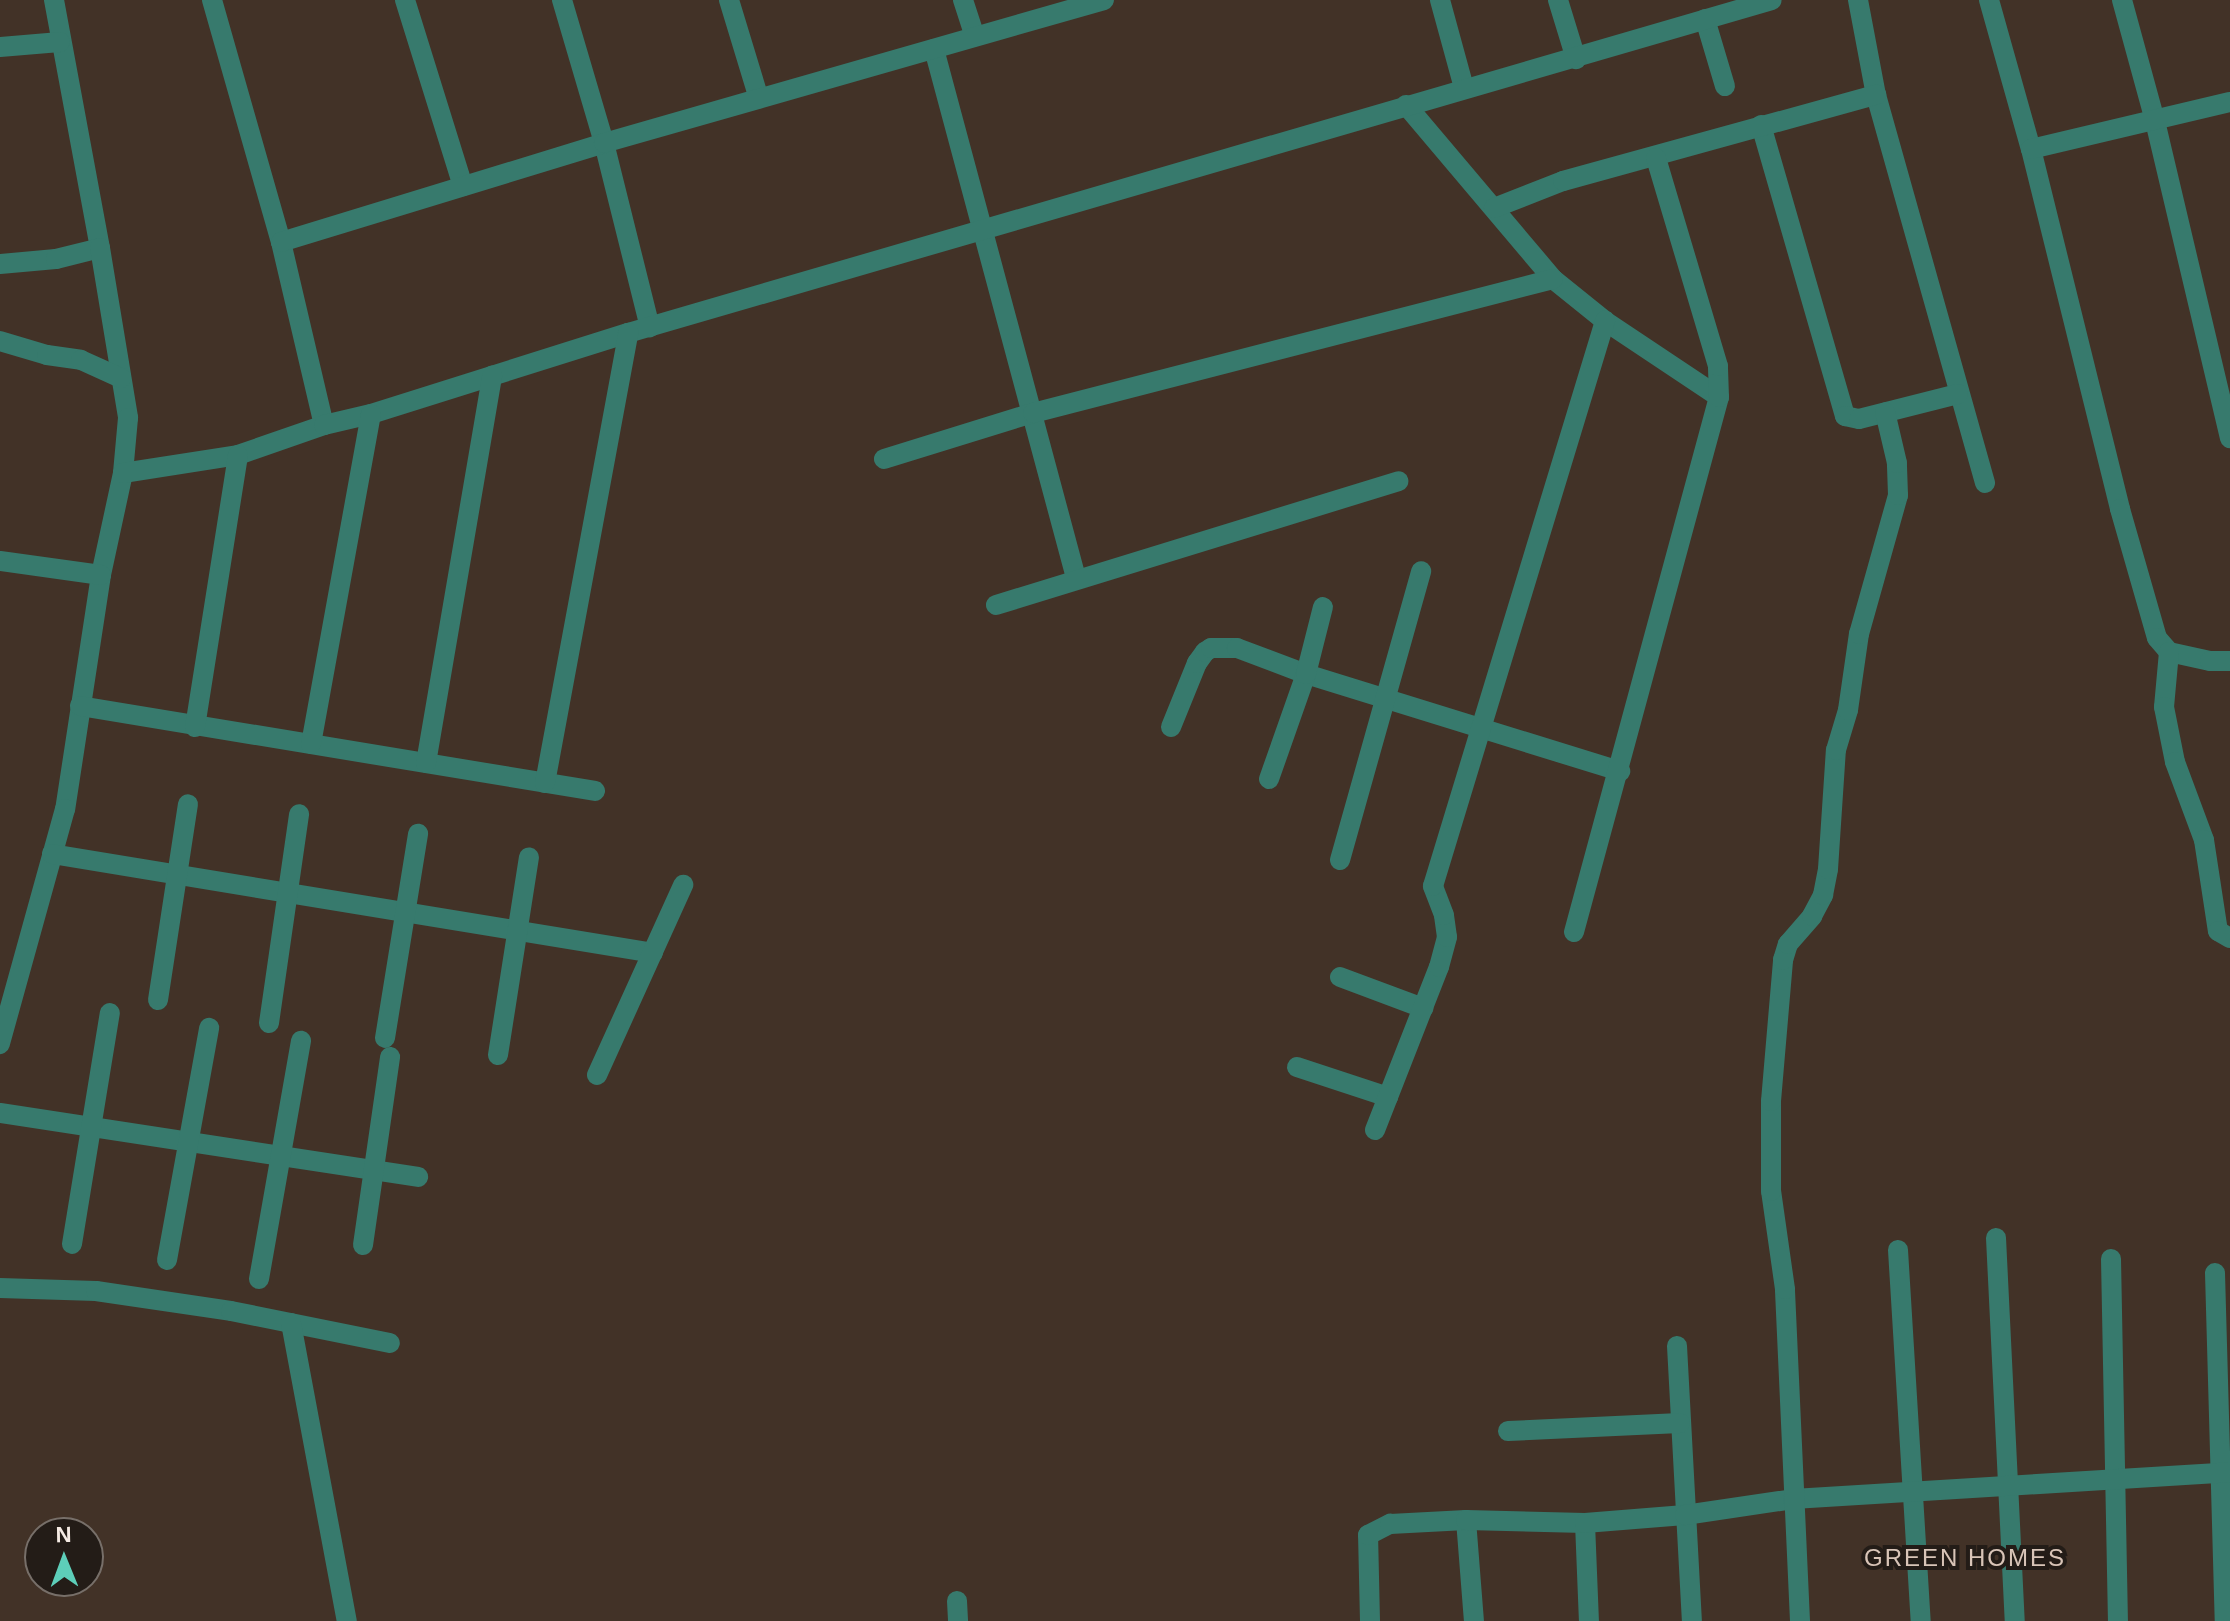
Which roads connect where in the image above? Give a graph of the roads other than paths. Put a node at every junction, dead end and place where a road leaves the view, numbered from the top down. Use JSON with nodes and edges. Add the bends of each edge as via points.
{"nodes":[{"id":1,"x":54,"y":0,"type":"edge"},
{"id":2,"x":212,"y":0,"type":"edge"},
{"id":3,"x":405,"y":0,"type":"edge"},
{"id":4,"x":562,"y":0,"type":"edge"},
{"id":5,"x":963,"y":0,"type":"edge"},
{"id":6,"x":1440,"y":0,"type":"edge"},
{"id":7,"x":1558,"y":0,"type":"edge"},
{"id":8,"x":1772,"y":0,"type":"edge"},
{"id":9,"x":1858,"y":0,"type":"edge"},
{"id":10,"x":1989,"y":0,"type":"edge"},
{"id":11,"x":2122,"y":0,"type":"edge"},
{"id":12,"x":1095,"y":1,"type":"edge"},
{"id":13,"x":735,"y":2,"type":"edge"},
{"id":14,"x":1705,"y":19,"type":"junction"},
{"id":15,"x":975,"y":36,"type":"junction"},
{"id":16,"x":60,"y":42,"type":"junction"},
{"id":17,"x":0,"y":47,"type":"edge"},
{"id":18,"x":934,"y":49,"type":"junction"},
{"id":19,"x":1576,"y":59,"type":"junction"},
{"id":20,"x":1725,"y":86,"type":"dead end"},
{"id":21,"x":1464,"y":88,"type":"junction"},
{"id":22,"x":1876,"y":95,"type":"junction"},
{"id":23,"x":759,"y":99,"type":"junction"},
{"id":24,"x":2230,"y":102,"type":"edge"},
{"id":25,"x":1406,"y":105,"type":"junction"},
{"id":26,"x":2155,"y":121,"type":"junction"},
{"id":27,"x":1761,"y":125,"type":"junction"},
{"id":28,"x":604,"y":143,"type":"junction"},
{"id":29,"x":2031,"y":149,"type":"junction"},
{"id":30,"x":1656,"y":158,"type":"junction"},
{"id":31,"x":463,"y":186,"type":"junction"},
{"id":32,"x":1494,"y":208,"type":"junction"},
{"id":33,"x":982,"y":231,"type":"junction"},
{"id":34,"x":281,"y":242,"type":"junction"},
{"id":35,"x":100,"y":248,"type":"junction"},
{"id":36,"x":0,"y":264,"type":"edge"},
{"id":37,"x":1553,"y":279,"type":"junction"},
{"id":38,"x":1605,"y":321,"type":"junction"},
{"id":39,"x":650,"y":327,"type":"junction"},
{"id":40,"x":628,"y":333,"type":"junction"},
{"id":41,"x":0,"y":341,"type":"edge"},
{"id":42,"x":492,"y":376,"type":"junction"},
{"id":43,"x":121,"y":378,"type":"junction"},
{"id":44,"x":1958,"y":394,"type":"junction"},
{"id":45,"x":1719,"y":397,"type":"junction"},
{"id":46,"x":1885,"y":412,"type":"junction"},
{"id":47,"x":1033,"y":413,"type":"junction"},
{"id":48,"x":371,"y":414,"type":"junction"},
{"id":49,"x":324,"y":425,"type":"junction"},
{"id":50,"x":2230,"y":438,"type":"edge"},
{"id":51,"x":238,"y":455,"type":"junction"},
{"id":52,"x":884,"y":459,"type":"dead end"},
{"id":53,"x":123,"y":473,"type":"junction"},
{"id":54,"x":1398,"y":481,"type":"dead end"},
{"id":55,"x":1985,"y":483,"type":"dead end"},
{"id":56,"x":0,"y":561,"type":"edge"},
{"id":57,"x":1421,"y":571,"type":"dead end"},
{"id":58,"x":101,"y":575,"type":"junction"},
{"id":59,"x":1076,"y":578,"type":"junction"},
{"id":60,"x":996,"y":605,"type":"dead end"},
{"id":61,"x":1323,"y":607,"type":"dead end"},
{"id":62,"x":2169,"y":652,"type":"junction"},
{"id":63,"x":2230,"y":661,"type":"edge"},
{"id":64,"x":1306,"y":674,"type":"junction"},
{"id":65,"x":1388,"y":697,"type":"junction"},
{"id":66,"x":80,"y":706,"type":"junction"},
{"id":67,"x":195,"y":727,"type":"junction"},
{"id":68,"x":1171,"y":727,"type":"dead end"},
{"id":69,"x":1484,"y":728,"type":"junction"},
{"id":70,"x":311,"y":744,"type":"junction"},
{"id":71,"x":426,"y":763,"type":"junction"},
{"id":72,"x":1620,"y":771,"type":"junction"},
{"id":73,"x":1269,"y":779,"type":"dead end"},
{"id":74,"x":545,"y":783,"type":"junction"},
{"id":75,"x":595,"y":791,"type":"dead end"},
{"id":76,"x":188,"y":804,"type":"dead end"},
{"id":77,"x":299,"y":814,"type":"dead end"},
{"id":78,"x":418,"y":834,"type":"dead end"},
{"id":79,"x":52,"y":854,"type":"junction"},
{"id":80,"x":529,"y":857,"type":"dead end"},
{"id":81,"x":1340,"y":860,"type":"dead end"},
{"id":82,"x":176,"y":872,"type":"junction"},
{"id":83,"x":683,"y":885,"type":"dead end"},
{"id":84,"x":287,"y":892,"type":"junction"},
{"id":85,"x":405,"y":911,"type":"junction"},
{"id":86,"x":518,"y":930,"type":"junction"},
{"id":87,"x":1574,"y":932,"type":"dead end"},
{"id":88,"x":2230,"y":938,"type":"edge"},
{"id":89,"x":653,"y":953,"type":"junction"},
{"id":90,"x":1340,"y":977,"type":"dead end"},
{"id":91,"x":158,"y":1000,"type":"dead end"},
{"id":92,"x":1423,"y":1008,"type":"junction"},
{"id":93,"x":110,"y":1013,"type":"dead end"},
{"id":94,"x":269,"y":1023,"type":"dead end"},
{"id":95,"x":209,"y":1028,"type":"dead end"},
{"id":96,"x":301,"y":1041,"type":"dead end"},
{"id":97,"x":0,"y":1044,"type":"edge"},
{"id":98,"x":498,"y":1055,"type":"dead end"},
{"id":99,"x":1297,"y":1067,"type":"dead end"},
{"id":100,"x":597,"y":1075,"type":"dead end"},
{"id":101,"x":1388,"y":1097,"type":"junction"},
{"id":102,"x":0,"y":1113,"type":"edge"},
{"id":103,"x":91,"y":1127,"type":"junction"},
{"id":104,"x":1375,"y":1130,"type":"dead end"},
{"id":105,"x":188,"y":1142,"type":"junction"},
{"id":106,"x":281,"y":1156,"type":"junction"},
{"id":107,"x":374,"y":1171,"type":"junction"},
{"id":108,"x":418,"y":1177,"type":"dead end"},
{"id":109,"x":1996,"y":1238,"type":"dead end"},
{"id":110,"x":72,"y":1244,"type":"dead end"},
{"id":111,"x":363,"y":1245,"type":"dead end"},
{"id":112,"x":1898,"y":1250,"type":"dead end"},
{"id":113,"x":2111,"y":1259,"type":"dead end"},
{"id":114,"x":167,"y":1260,"type":"dead end"},
{"id":115,"x":2215,"y":1273,"type":"dead end"},
{"id":116,"x":259,"y":1279,"type":"dead end"},
{"id":117,"x":0,"y":1288,"type":"edge"},
{"id":118,"x":291,"y":1323,"type":"junction"},
{"id":119,"x":390,"y":1343,"type":"dead end"},
{"id":120,"x":1677,"y":1346,"type":"dead end"},
{"id":121,"x":1680,"y":1423,"type":"junction"},
{"id":122,"x":1508,"y":1431,"type":"dead end"},
{"id":123,"x":2224,"y":1473,"type":"edge"},
{"id":124,"x":2113,"y":1479,"type":"junction"},
{"id":125,"x":2005,"y":1485,"type":"junction"},
{"id":126,"x":1912,"y":1489,"type":"junction"},
{"id":127,"x":1793,"y":1499,"type":"junction"},
{"id":128,"x":1685,"y":1515,"type":"junction"},
{"id":129,"x":1466,"y":1520,"type":"junction"},
{"id":130,"x":1585,"y":1523,"type":"junction"},
{"id":131,"x":347,"y":1621,"type":"edge"},
{"id":132,"x":1370,"y":1621,"type":"edge"},
{"id":133,"x":1474,"y":1621,"type":"edge"},
{"id":134,"x":1589,"y":1621,"type":"edge"},
{"id":135,"x":1692,"y":1621,"type":"edge"},
{"id":136,"x":1800,"y":1621,"type":"edge"},
{"id":137,"x":1921,"y":1621,"type":"edge"},
{"id":138,"x":2015,"y":1621,"type":"edge"},
{"id":139,"x":2118,"y":1621,"type":"edge"},
{"id":140,"x":2225,"y":1621,"type":"edge"}],
"edges":[{"from":1,"to":16,"type":"street"},
{"from":2,"to":34,"type":"street"},
{"from":3,"to":31,"type":"street"},
{"from":4,"to":28,"type":"street"},
{"from":5,"to":15,"type":"street"},
{"from":6,"to":21,"type":"street"},
{"from":7,"to":19,"type":"street"},
{"from":8,"to":14,"type":"street"},
{"from":9,"to":22,"type":"street"},
{"from":10,"to":29,"type":"street"},
{"from":11,"to":26,"type":"street"},
{"from":12,"to":15,"type":"street"},
{"from":13,"to":23,"type":"street"},
{"from":14,"to":19,"type":"street"},
{"from":14,"to":20,"type":"street"},
{"from":15,"to":18,"type":"street"},
{"from":16,"to":17,"type":"street"},
{"from":16,"to":35,"type":"street"},
{"from":18,"to":23,"type":"street"},
{"from":18,"to":33,"type":"street"},
{"from":19,"to":21,"type":"street"},
{"from":21,"to":25,"type":"street"},
{"from":22,"to":27,"type":"street"},
{"from":22,"to":44,"type":"street"},
{"from":23,"to":28,"type":"street"},
{"from":24,"to":26,"type":"street"},
{"from":25,"to":32,"type":"street"},
{"from":25,"to":33,"type":"street"},
{"from":26,"to":29,"type":"street"},
{"from":26,"to":50,"type":"street"},
{"from":27,"to":30,"type":"street"},
{"from":27,"to":46,"type":"street","via":[[1845,416],[1859,419]]},
{"from":28,"to":31,"type":"street"},
{"from":28,"to":39,"type":"street"},
{"from":29,"to":62,"type":"street","via":[[2120,509],[2157,638]]},
{"from":30,"to":32,"type":"street","via":[[1563,181]]},
{"from":30,"to":45,"type":"street","via":[[1718,366]]},
{"from":31,"to":34,"type":"street"},
{"from":32,"to":37,"type":"street"},
{"from":33,"to":39,"type":"street"},
{"from":33,"to":47,"type":"street"},
{"from":34,"to":49,"type":"street"},
{"from":35,"to":36,"type":"street"},
{"from":35,"to":43,"type":"street"},
{"from":37,"to":38,"type":"street"},
{"from":37,"to":47,"type":"street"},
{"from":38,"to":45,"type":"street"},
{"from":38,"to":69,"type":"street"},
{"from":39,"to":40,"type":"street"},
{"from":40,"to":42,"type":"street"},
{"from":40,"to":74,"type":"street"},
{"from":41,"to":43,"type":"street","via":[[81,360]]},
{"from":42,"to":48,"type":"street"},
{"from":42,"to":71,"type":"street"},
{"from":43,"to":53,"type":"street","via":[[128,418]]},
{"from":44,"to":46,"type":"street"},
{"from":44,"to":55,"type":"street"},
{"from":45,"to":72,"type":"street"},
{"from":46,"to":127,"type":"street","via":[[1898,495],[1859,634],[1836,750],[1823,895],[1788,944],[1780,988],[1771,1191],[1785,1289]]},
{"from":47,"to":52,"type":"street"},
{"from":47,"to":59,"type":"street"},
{"from":48,"to":49,"type":"street"},
{"from":48,"to":70,"type":"street"},
{"from":49,"to":51,"type":"street"},
{"from":51,"to":53,"type":"street"},
{"from":51,"to":67,"type":"street"},
{"from":53,"to":58,"type":"street"},
{"from":54,"to":59,"type":"street"},
{"from":56,"to":58,"type":"street"},
{"from":57,"to":65,"type":"street"},
{"from":58,"to":66,"type":"street"},
{"from":59,"to":60,"type":"street"},
{"from":61,"to":64,"type":"street"},
{"from":62,"to":63,"type":"street"},
{"from":62,"to":88,"type":"street","via":[[2164,707],[2175,762],[2204,840],[2218,931]]},
{"from":64,"to":65,"type":"street"},
{"from":64,"to":68,"type":"street","via":[[1237,648],[1211,648],[1197,663]]},
{"from":64,"to":73,"type":"street"},
{"from":65,"to":69,"type":"street"},
{"from":65,"to":81,"type":"street"},
{"from":66,"to":67,"type":"street"},
{"from":66,"to":79,"type":"street","via":[[65,809]]},
{"from":67,"to":70,"type":"street"},
{"from":69,"to":72,"type":"street"},
{"from":69,"to":92,"type":"street","via":[[1433,886],[1447,937]]},
{"from":70,"to":71,"type":"street"},
{"from":71,"to":74,"type":"street"},
{"from":72,"to":87,"type":"street"},
{"from":74,"to":75,"type":"street"},
{"from":76,"to":82,"type":"street"},
{"from":77,"to":84,"type":"street"},
{"from":78,"to":85,"type":"street"},
{"from":79,"to":82,"type":"street"},
{"from":79,"to":97,"type":"street"},
{"from":80,"to":86,"type":"street"},
{"from":82,"to":84,"type":"street"},
{"from":82,"to":91,"type":"street"},
{"from":83,"to":89,"type":"street"},
{"from":84,"to":85,"type":"street"},
{"from":84,"to":94,"type":"street"},
{"from":85,"to":86,"type":"street"},
{"from":85,"to":107,"type":"street"},
{"from":86,"to":89,"type":"street"},
{"from":86,"to":98,"type":"street"},
{"from":89,"to":100,"type":"street"},
{"from":90,"to":92,"type":"street"},
{"from":92,"to":101,"type":"street"},
{"from":93,"to":103,"type":"street"},
{"from":95,"to":105,"type":"street"},
{"from":96,"to":106,"type":"street"},
{"from":99,"to":101,"type":"street"},
{"from":101,"to":104,"type":"street"},
{"from":102,"to":103,"type":"street"},
{"from":103,"to":105,"type":"street"},
{"from":103,"to":110,"type":"street"},
{"from":105,"to":106,"type":"street"},
{"from":105,"to":114,"type":"street"},
{"from":106,"to":107,"type":"street"},
{"from":106,"to":116,"type":"street"},
{"from":107,"to":108,"type":"street"},
{"from":107,"to":111,"type":"street"},
{"from":109,"to":125,"type":"street"},
{"from":112,"to":126,"type":"street"},
{"from":113,"to":124,"type":"street"},
{"from":115,"to":123,"type":"street"},
{"from":117,"to":118,"type":"street","via":[[96,1291]]},
{"from":118,"to":119,"type":"street"},
{"from":118,"to":131,"type":"street"},
{"from":120,"to":121,"type":"street"},
{"from":121,"to":122,"type":"street"},
{"from":121,"to":128,"type":"street"},
{"from":123,"to":124,"type":"street"},
{"from":123,"to":140,"type":"street"},
{"from":124,"to":125,"type":"street"},
{"from":124,"to":139,"type":"street"},
{"from":125,"to":126,"type":"street"},
{"from":125,"to":138,"type":"street"},
{"from":126,"to":127,"type":"street"},
{"from":126,"to":137,"type":"street"},
{"from":127,"to":128,"type":"street"},
{"from":127,"to":136,"type":"street"},
{"from":128,"to":130,"type":"street"},
{"from":128,"to":135,"type":"street"},
{"from":129,"to":130,"type":"street"},
{"from":129,"to":132,"type":"street","via":[[1390,1524],[1368,1535]]},
{"from":129,"to":133,"type":"street"},
{"from":130,"to":134,"type":"street"}]}
